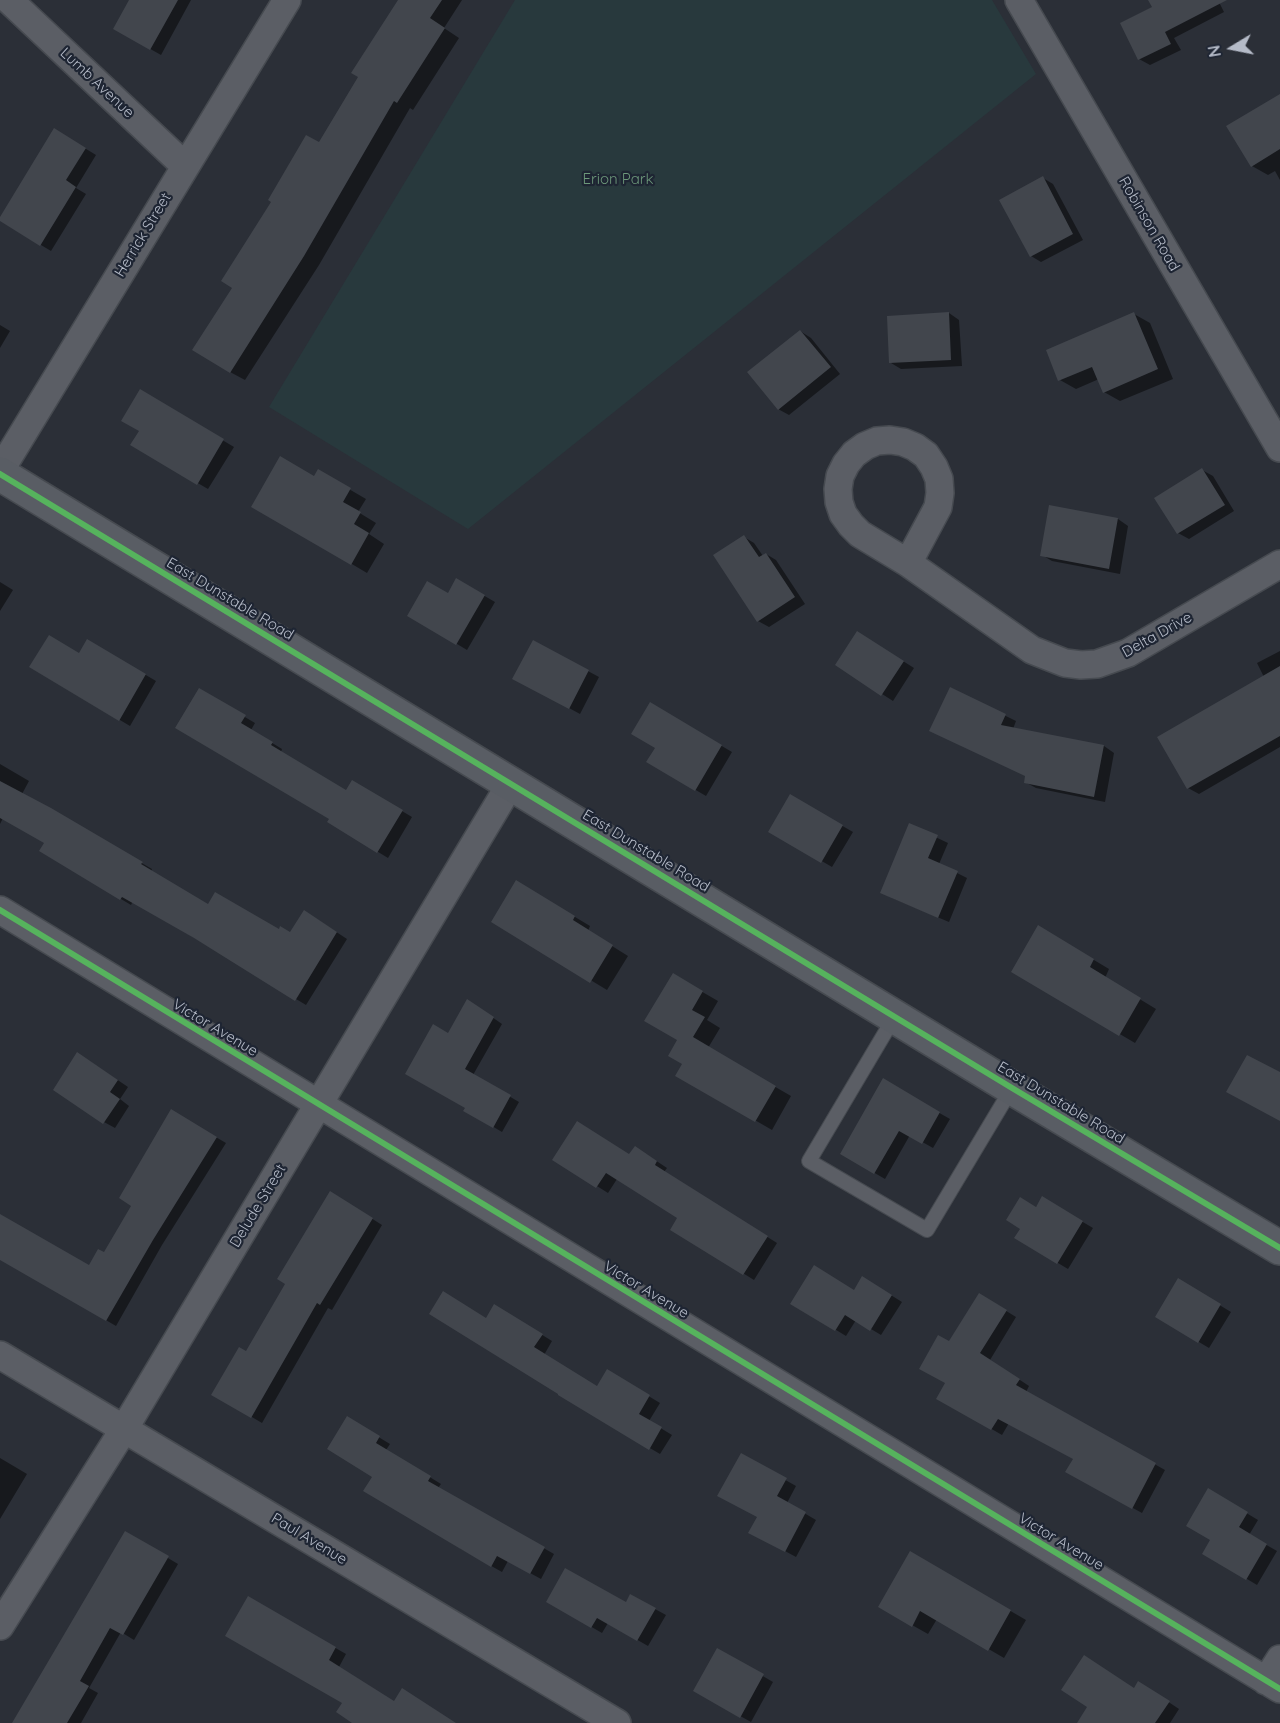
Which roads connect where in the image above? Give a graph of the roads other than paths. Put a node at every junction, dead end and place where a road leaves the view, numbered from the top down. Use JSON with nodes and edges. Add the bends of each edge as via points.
{"nodes":[{"id":1,"x":9,"y":0,"type":"edge"},
{"id":2,"x":287,"y":0,"type":"edge"},
{"id":3,"x":1019,"y":0,"type":"edge"},
{"id":4,"x":185,"y":166,"type":"junction"},
{"id":5,"x":1280,"y":448,"type":"edge"},
{"id":6,"x":0,"y":473,"type":"edge"},
{"id":7,"x":908,"y":563,"type":"junction"},
{"id":8,"x":1280,"y":564,"type":"edge"},
{"id":9,"x":511,"y":783,"type":"junction"},
{"id":10,"x":0,"y":910,"type":"edge"},
{"id":11,"x":895,"y":1016,"type":"junction"},
{"id":12,"x":1012,"y":1088,"type":"junction"},
{"id":13,"x":319,"y":1106,"type":"junction"},
{"id":14,"x":1280,"y":1248,"type":"edge"},
{"id":15,"x":0,"y":1355,"type":"edge"},
{"id":16,"x":124,"y":1429,"type":"junction"},
{"id":17,"x":0,"y":1626,"type":"edge"},
{"id":18,"x":1275,"y":1677,"type":"edge"},
{"id":19,"x":617,"y":1723,"type":"edge"}],
"edges":[{"from":1,"to":4,"type":"street","name":"Lumb Avenue"},
{"from":2,"to":4,"type":"street","name":"Herrick Street"},
{"from":3,"to":5,"type":"street","name":"Robinson Road"},
{"from":4,"to":6,"type":"street","name":"Herrick Street"},
{"from":6,"to":9,"type":"street","name":"East Dunstable Road"},
{"from":7,"to":7,"type":"street","name":"Delta Drive","via":[[860,534],[843,514],[839,502],[840,476],[846,464],[865,446],[877,441],[903,442],[915,447],[930,461],[939,479],[938,507]]},
{"from":7,"to":8,"type":"street","name":"Delta Drive","via":[[1032,650],[1081,665],[1128,653]]},
{"from":9,"to":11,"type":"street","name":"East Dunstable Road"},
{"from":9,"to":13,"type":"street","name":"Delude Street"},
{"from":10,"to":13,"type":"street","name":"Victor Avenue"},
{"from":11,"to":12,"type":"street","name":"East Dunstable Road"},
{"from":11,"to":12,"type":"lane","via":[[809,1161],[927,1230]]},
{"from":12,"to":14,"type":"street","name":"East Dunstable Road"},
{"from":13,"to":16,"type":"street","name":"Delude Street"},
{"from":13,"to":18,"type":"street","name":"Victor Avenue"},
{"from":15,"to":16,"type":"street","name":"Paul Avenue"},
{"from":16,"to":17,"type":"street","name":"Delude Street"},
{"from":16,"to":19,"type":"street","name":"Paul Avenue"}]}
